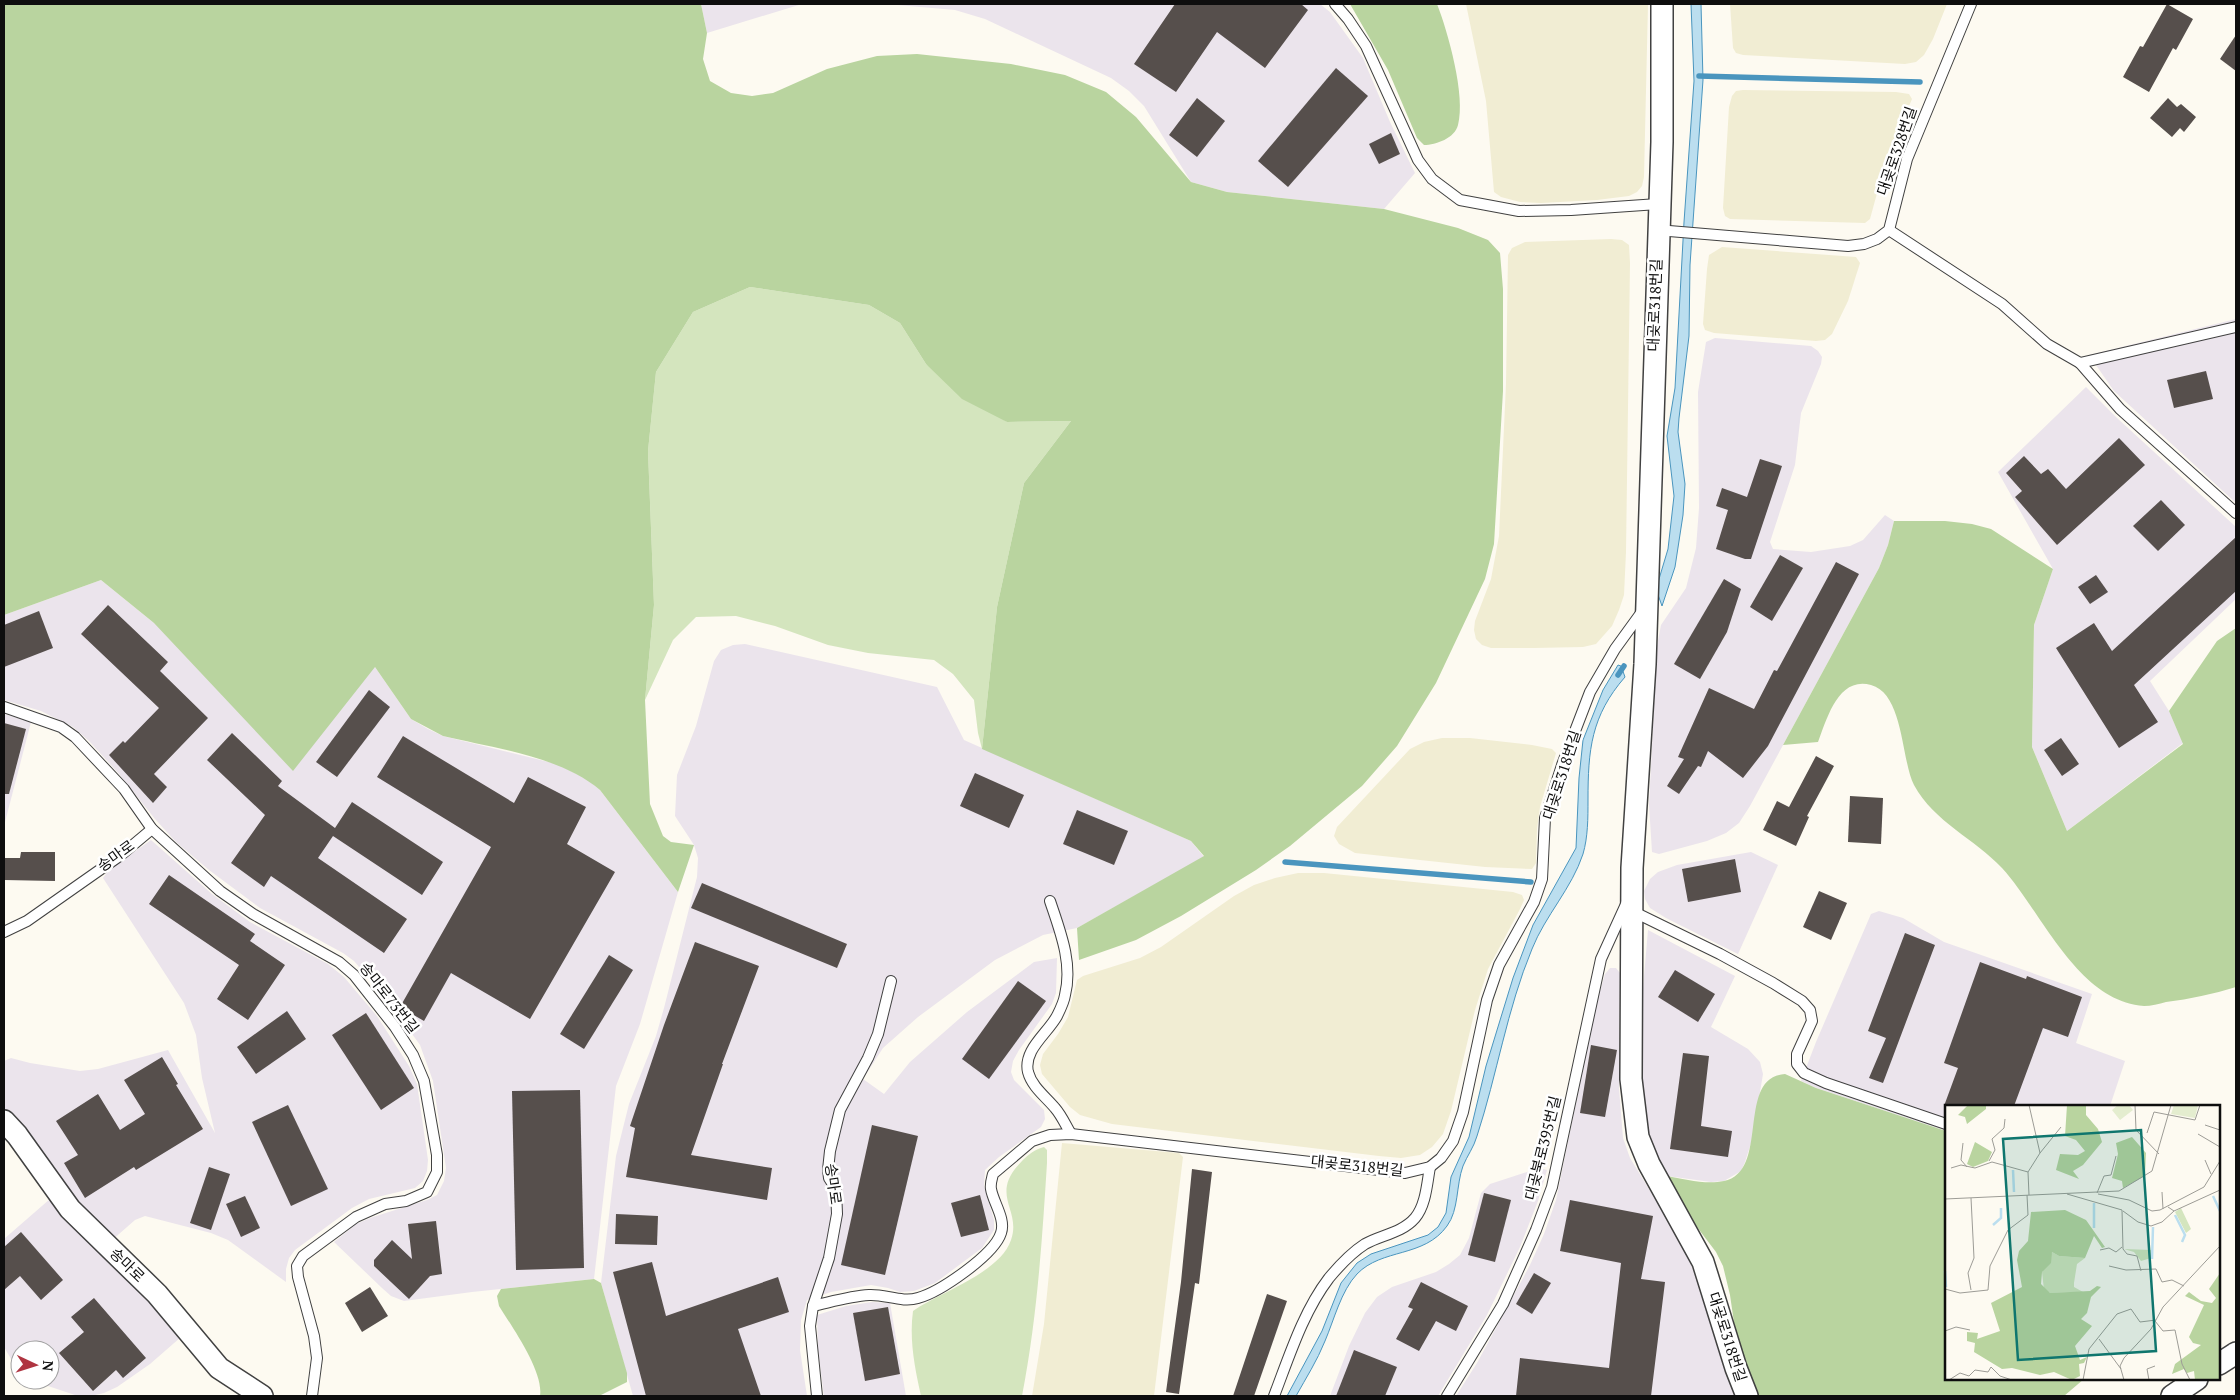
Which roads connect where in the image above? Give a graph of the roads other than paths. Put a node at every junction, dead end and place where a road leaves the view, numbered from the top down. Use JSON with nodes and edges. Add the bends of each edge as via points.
{"nodes":[{"id":1,"x":1334,"y":4,"type":"edge"},
{"id":2,"x":1662,"y":4,"type":"edge"},
{"id":3,"x":1971,"y":4,"type":"edge"},
{"id":4,"x":1658,"y":204,"type":"junction"},
{"id":5,"x":1665,"y":230,"type":"junction"},
{"id":6,"x":1889,"y":230,"type":"junction"},
{"id":7,"x":2236,"y":327,"type":"edge"},
{"id":8,"x":2080,"y":363,"type":"junction"},
{"id":9,"x":2236,"y":513,"type":"edge"},
{"id":10,"x":1646,"y":606,"type":"junction"},
{"id":11,"x":4,"y":707,"type":"edge"},
{"id":12,"x":152,"y":829,"type":"junction"},
{"id":13,"x":1050,"y":901,"type":"dead end"},
{"id":14,"x":1632,"y":901,"type":"junction"},
{"id":15,"x":4,"y":932,"type":"edge"},
{"id":16,"x":891,"y":981,"type":"dead end"},
{"id":17,"x":4,"y":1121,"type":"edge"},
{"id":18,"x":1945,"y":1124,"type":"edge"},
{"id":19,"x":1072,"y":1134,"type":"junction"},
{"id":20,"x":1430,"y":1167,"type":"junction"},
{"id":21,"x":813,"y":1306,"type":"junction"},
{"id":22,"x":2236,"y":1353,"type":"edge"},
{"id":23,"x":2220,"y":1363,"type":"edge"},
{"id":24,"x":2196,"y":1380,"type":"edge"},
{"id":25,"x":262,"y":1396,"type":"edge"},
{"id":26,"x":312,"y":1396,"type":"edge"},
{"id":27,"x":817,"y":1396,"type":"edge"},
{"id":28,"x":1274,"y":1396,"type":"edge"},
{"id":29,"x":1448,"y":1396,"type":"edge"},
{"id":30,"x":1747,"y":1396,"type":"edge"},
{"id":31,"x":2172,"y":1396,"type":"edge"}],
"edges":[{"from":1,"to":4,"type":"lane","via":[[1348,18],[1366,46],[1418,160],[1432,179],[1460,200],[1519,211]]},
{"from":2,"to":4,"type":"street","name":"대곶로318번길","via":[[1662,142]]},
{"from":3,"to":6,"type":"lane","name":"대곶로328번길","via":[[1907,159]]},
{"from":4,"to":5,"type":"street","name":"대곶로318번길"},
{"from":5,"to":6,"type":"lane","via":[[1848,246],[1877,239]]},
{"from":5,"to":10,"type":"street","name":"대곶로318번길"},
{"from":6,"to":8,"type":"lane","via":[[2002,304],[2047,344]]},
{"from":7,"to":8,"type":"lane"},
{"from":8,"to":9,"type":"lane","via":[[2120,409]]},
{"from":10,"to":14,"type":"street","name":"대곶로318번길"},
{"from":10,"to":20,"type":"lane","name":"대곶로318번길","via":[[1615,649],[1590,692],[1545,818],[1542,880],[1534,902],[1499,965],[1487,1000],[1463,1112],[1453,1141]]},
{"from":11,"to":12,"type":"lane","name":"송마로73번길","via":[[62,727],[75,737],[124,789]]},
{"from":12,"to":15,"type":"lane","name":"송마로","via":[[121,855],[34,916]]},
{"from":12,"to":26,"type":"lane","name":"송마로73번길","via":[[220,891],[253,914],[339,962],[354,975],[395,1027],[424,1081],[437,1155],[437,1172],[427,1192],[406,1201],[385,1204],[356,1217],[303,1256],[297,1266],[317,1358]]},
{"from":13,"to":19,"type":"lane","via":[[1065,947],[1066,994],[1058,1016],[1030,1052],[1028,1074]]},
{"from":14,"to":18,"type":"lane","via":[[1802,1001],[1810,1010],[1812,1021],[1796,1054],[1797,1064],[1804,1073]]},
{"from":14,"to":29,"type":"lane","name":"대곶북로395번길","via":[[1601,959],[1552,1186],[1536,1230],[1503,1304]]},
{"from":14,"to":30,"type":"street","name":"대곶로318번길","via":[[1631,1079],[1638,1137],[1649,1164],[1703,1262]]},
{"from":16,"to":21,"type":"lane","name":"송마로","via":[[878,1034],[840,1110],[830,1150],[828,1170],[836,1189],[836,1214],[829,1258]]},
{"from":17,"to":25,"type":"street","name":"송마로","via":[[70,1209],[157,1294],[219,1368]]},
{"from":19,"to":20,"type":"lane","name":"대곶로318번길","via":[[1405,1173]]},
{"from":19,"to":21,"type":"lane","name":"대곶로318번길","via":[[1050,1135],[1032,1141],[993,1174],[991,1188],[1002,1233],[968,1270],[943,1287],[906,1300],[868,1295]]},
{"from":20,"to":28,"type":"lane","via":[[1423,1202],[1415,1218],[1398,1231],[1365,1244],[1344,1260],[1328,1279],[1312,1304]]},
{"from":21,"to":27,"type":"lane","name":"송마로","via":[[811,1333]]},
{"from":22,"to":23,"type":"street"},
{"from":24,"to":31,"type":"street"}]}
